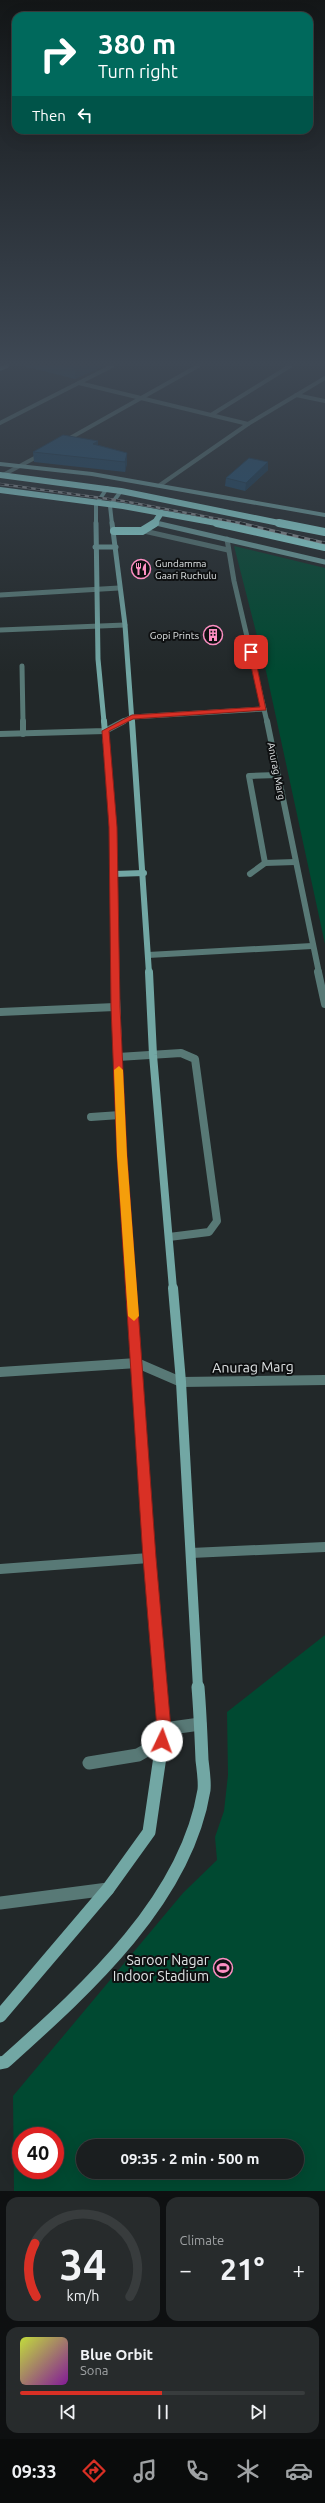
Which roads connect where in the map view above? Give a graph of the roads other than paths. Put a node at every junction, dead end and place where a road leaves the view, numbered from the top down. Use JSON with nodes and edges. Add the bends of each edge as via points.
{"nodes":[{"id":1,"x":16,"y":468,"type":"edge"},
{"id":2,"x":37,"y":468,"type":"edge"},
{"id":3,"x":184,"y":468,"type":"edge"},
{"id":4,"x":1,"y":475,"type":"edge"},
{"id":5,"x":160,"y":485,"type":"junction"},
{"id":6,"x":106,"y":488,"type":"junction"},
{"id":7,"x":0,"y":490,"type":"edge"},
{"id":8,"x":121,"y":491,"type":"junction"},
{"id":9,"x":97,"y":502,"type":"junction"},
{"id":10,"x":111,"y":503,"type":"junction"},
{"id":11,"x":161,"y":513,"type":"junction"},
{"id":12,"x":325,"y":515,"type":"edge"},
{"id":13,"x":156,"y":523,"type":"junction"},
{"id":14,"x":114,"y":531,"type":"junction"},
{"id":15,"x":144,"y":531,"type":"junction"},
{"id":16,"x":325,"y":531,"type":"edge"},
{"id":17,"x":227,"y":539,"type":"junction"},
{"id":18,"x":95,"y":547,"type":"junction"},
{"id":19,"x":116,"y":547,"type":"junction"},
{"id":20,"x":325,"y":547,"type":"edge"},
{"id":21,"x":228,"y":550,"type":"junction"},
{"id":22,"x":325,"y":562,"type":"edge"},
{"id":23,"x":119,"y":588,"type":"junction"},
{"id":24,"x":96,"y":589,"type":"junction"},
{"id":25,"x":0,"y":595,"type":"edge"},
{"id":26,"x":125,"y":625,"type":"junction"},
{"id":27,"x":97,"y":626,"type":"junction"},
{"id":28,"x":0,"y":630,"type":"edge"},
{"id":29,"x":22,"y":666,"type":"dead end"},
{"id":30,"x":264,"y":709,"type":"junction"},
{"id":31,"x":132,"y":717,"type":"junction"},
{"id":32,"x":105,"y":731,"type":"junction"},
{"id":33,"x":0,"y":734,"type":"edge"},
{"id":34,"x":23,"y":734,"type":"junction"},
{"id":35,"x":277,"y":775,"type":"junction"},
{"id":36,"x":295,"y":862,"type":"junction"},
{"id":37,"x":265,"y":863,"type":"junction"},
{"id":38,"x":144,"y":873,"type":"junction"},
{"id":39,"x":114,"y":874,"type":"junction"},
{"id":40,"x":250,"y":874,"type":"dead end"},
{"id":41,"x":312,"y":946,"type":"junction"},
{"id":42,"x":148,"y":955,"type":"junction"},
{"id":43,"x":325,"y":1004,"type":"edge"},
{"id":44,"x":115,"y":1007,"type":"junction"},
{"id":45,"x":0,"y":1012,"type":"edge"},
{"id":46,"x":153,"y":1055,"type":"junction"},
{"id":47,"x":118,"y":1057,"type":"junction"},
{"id":48,"x":120,"y":1115,"type":"junction"},
{"id":49,"x":91,"y":1117,"type":"dead end"},
{"id":50,"x":169,"y":1238,"type":"junction"},
{"id":51,"x":137,"y":1363,"type":"junction"},
{"id":52,"x":0,"y":1372,"type":"edge"},
{"id":53,"x":325,"y":1380,"type":"edge"},
{"id":54,"x":181,"y":1382,"type":"junction"},
{"id":55,"x":325,"y":1547,"type":"edge"},
{"id":56,"x":191,"y":1553,"type":"junction"},
{"id":57,"x":149,"y":1558,"type":"junction"},
{"id":58,"x":0,"y":1569,"type":"edge"},
{"id":59,"x":200,"y":1724,"type":"junction"},
{"id":60,"x":164,"y":1729,"type":"junction"},
{"id":61,"x":89,"y":1763,"type":"dead end"},
{"id":62,"x":108,"y":1889,"type":"junction"},
{"id":63,"x":0,"y":1903,"type":"edge"},
{"id":64,"x":0,"y":2016,"type":"edge"},
{"id":65,"x":0,"y":2063,"type":"edge"}],
"edges":[{"from":1,"to":4,"type":"street"},
{"from":2,"to":5,"type":"street"},
{"from":3,"to":5,"type":"street"},
{"from":4,"to":6,"type":"highway"},
{"from":5,"to":12,"type":"street"},
{"from":6,"to":8,"type":"highway"},
{"from":6,"to":9,"type":"street"},
{"from":7,"to":9,"type":"highway"},
{"from":8,"to":10,"type":"street"},
{"from":8,"to":16,"type":"highway"},
{"from":9,"to":10,"type":"highway"},
{"from":9,"to":18,"type":"street"},
{"from":10,"to":11,"type":"highway"},
{"from":10,"to":14,"type":"street"},
{"from":11,"to":13,"type":"highway"},
{"from":11,"to":20,"type":"highway","via":[[273,533]]},
{"from":13,"to":15,"type":"highway"},
{"from":13,"to":17,"type":"street"},
{"from":14,"to":15,"type":"highway"},
{"from":14,"to":19,"type":"street"},
{"from":15,"to":21,"type":"street"},
{"from":17,"to":21,"type":"street","name":"Anurag Marg"},
{"from":17,"to":22,"type":"street"},
{"from":18,"to":19,"type":"street"},
{"from":18,"to":24,"type":"street"},
{"from":19,"to":23,"type":"street"},
{"from":21,"to":30,"type":"street","name":"Anurag Marg"},
{"from":23,"to":24,"type":"street"},
{"from":23,"to":26,"type":"street"},
{"from":24,"to":25,"type":"street"},
{"from":24,"to":27,"type":"street"},
{"from":26,"to":27,"type":"street"},
{"from":26,"to":31,"type":"street"},
{"from":27,"to":28,"type":"street"},
{"from":27,"to":32,"type":"street"},
{"from":29,"to":34,"type":"street"},
{"from":30,"to":31,"type":"street"},
{"from":30,"to":35,"type":"street","name":"Anurag Marg"},
{"from":31,"to":32,"type":"street"},
{"from":31,"to":38,"type":"street"},
{"from":32,"to":34,"type":"street"},
{"from":32,"to":39,"type":"street"},
{"from":33,"to":34,"type":"street"},
{"from":35,"to":36,"type":"street","name":"Anurag Marg"},
{"from":35,"to":37,"type":"street","via":[[249,776]]},
{"from":36,"to":37,"type":"street"},
{"from":36,"to":41,"type":"street","name":"Anurag Marg"},
{"from":37,"to":40,"type":"street"},
{"from":38,"to":39,"type":"street"},
{"from":38,"to":42,"type":"street"},
{"from":39,"to":44,"type":"street"},
{"from":41,"to":42,"type":"street"},
{"from":41,"to":43,"type":"street","name":"Anurag Marg"},
{"from":42,"to":46,"type":"street"},
{"from":44,"to":45,"type":"street"},
{"from":44,"to":47,"type":"street"},
{"from":46,"to":47,"type":"street"},
{"from":46,"to":50,"type":"street"},
{"from":46,"to":50,"type":"street","via":[[181,1053],[195,1059],[217,1215],[215,1226],[209,1232]]},
{"from":47,"to":48,"type":"street"},
{"from":48,"to":49,"type":"street"},
{"from":48,"to":51,"type":"street"},
{"from":50,"to":54,"type":"street"},
{"from":51,"to":52,"type":"street"},
{"from":51,"to":54,"type":"street"},
{"from":51,"to":57,"type":"street"},
{"from":53,"to":54,"type":"street","name":"Anurag Marg"},
{"from":54,"to":56,"type":"street"},
{"from":55,"to":56,"type":"street"},
{"from":56,"to":59,"type":"street"},
{"from":57,"to":58,"type":"street"},
{"from":57,"to":60,"type":"street"},
{"from":59,"to":60,"type":"street"},
{"from":59,"to":65,"type":"street","via":[[204,1789],[188,1844],[166,1886],[123,1944],[73,2001],[5,2062]]},
{"from":60,"to":61,"type":"street","via":[[145,1751],[138,1755]]},
{"from":60,"to":62,"type":"street","via":[[149,1832]]},
{"from":62,"to":63,"type":"street"},
{"from":62,"to":64,"type":"street"}]}
